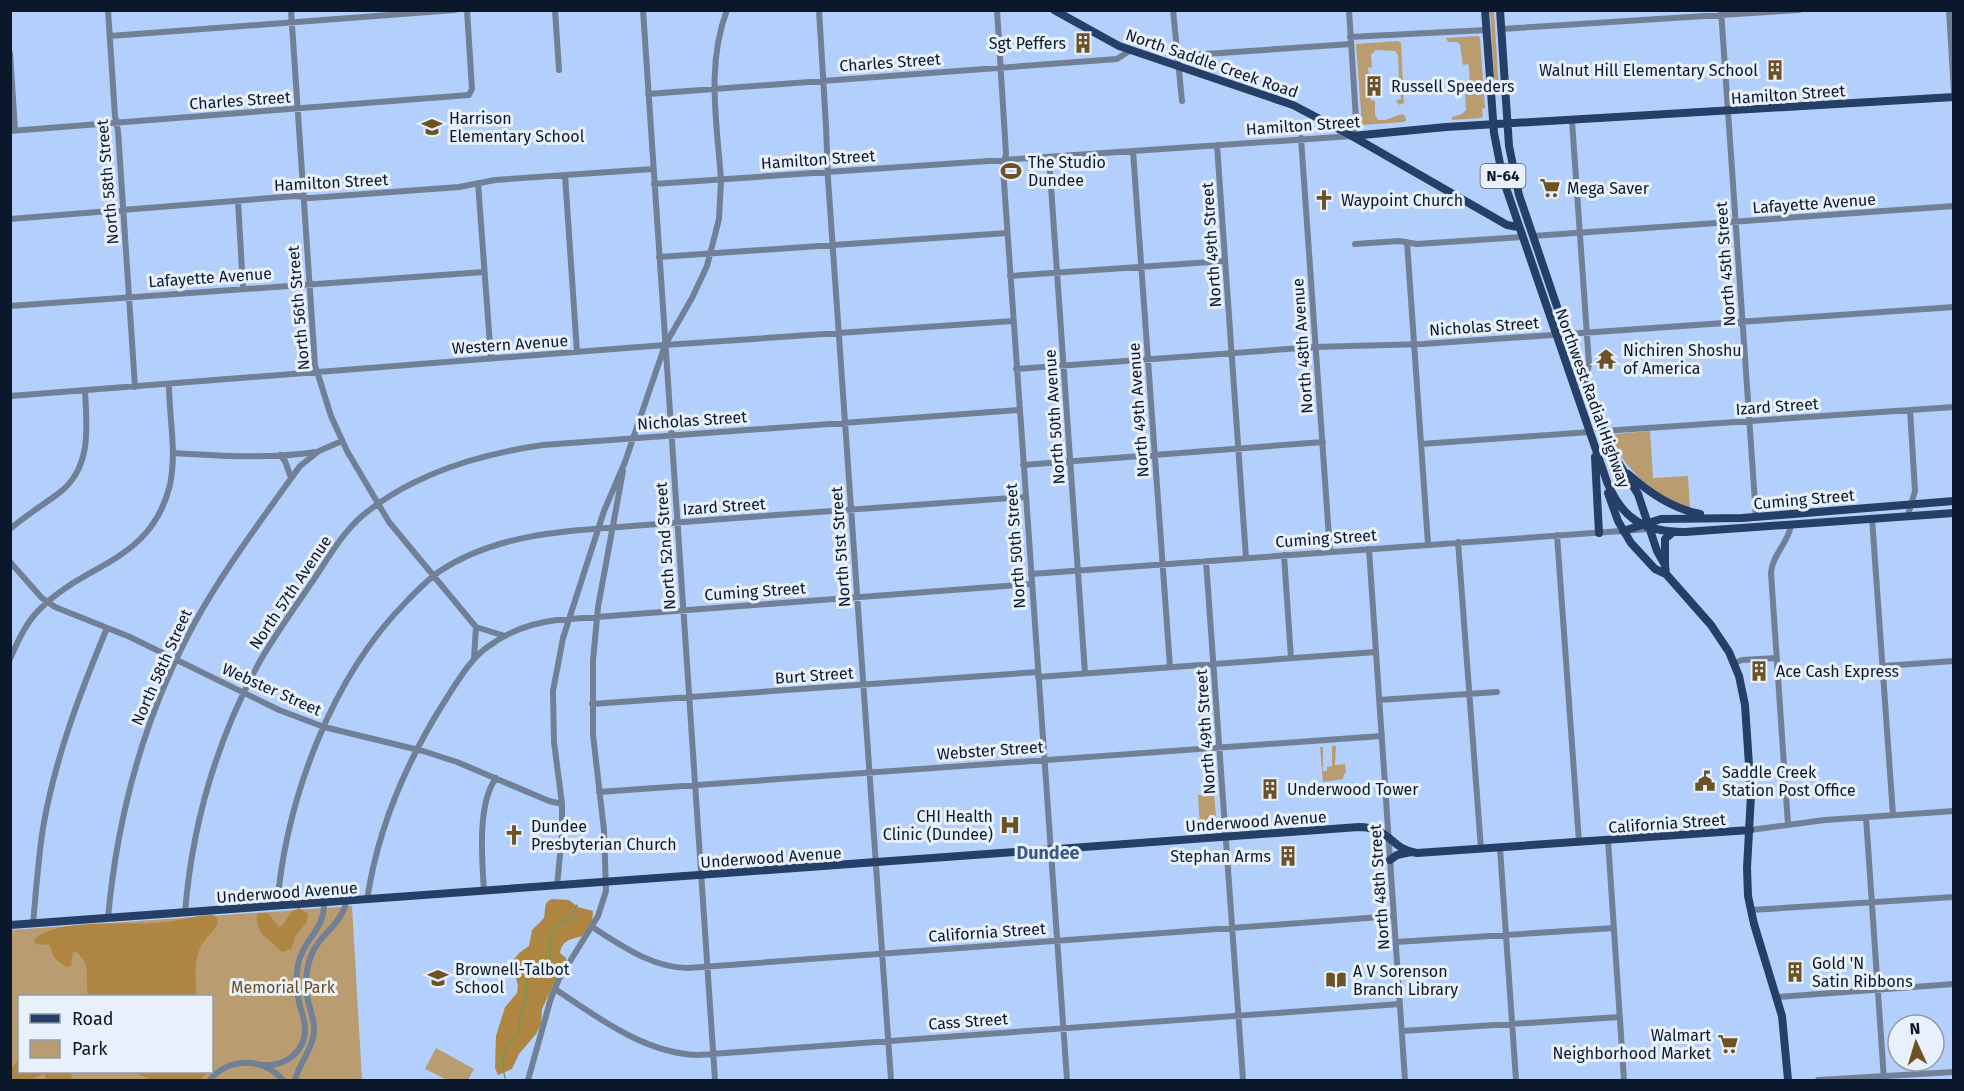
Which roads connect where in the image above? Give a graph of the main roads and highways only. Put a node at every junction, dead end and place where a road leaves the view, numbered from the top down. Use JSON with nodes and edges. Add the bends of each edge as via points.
{"nodes":[{"id":1,"x":1054,"y":10,"type":"edge"},
{"id":2,"x":1485,"y":10,"type":"edge"},
{"id":3,"x":1500,"y":10,"type":"edge"},
{"id":4,"x":1953,"y":97,"type":"edge"},
{"id":5,"x":1493,"y":125,"type":"junction"},
{"id":6,"x":1507,"y":125,"type":"junction"},
{"id":7,"x":1352,"y":136,"type":"junction"},
{"id":8,"x":1518,"y":226,"type":"junction"},
{"id":9,"x":1595,"y":447,"type":"junction"},
{"id":10,"x":1620,"y":466,"type":"junction"},
{"id":11,"x":1607,"y":482,"type":"junction"},
{"id":12,"x":1953,"y":501,"type":"edge"},
{"id":13,"x":1953,"y":513,"type":"edge"},
{"id":14,"x":1719,"y":517,"type":"junction"},
{"id":15,"x":1646,"y":525,"type":"junction"},
{"id":16,"x":1623,"y":531,"type":"junction"},
{"id":17,"x":1599,"y":532,"type":"road end"},
{"id":18,"x":1673,"y":532,"type":"junction"},
{"id":19,"x":1665,"y":565,"type":"junction"},
{"id":20,"x":1666,"y":574,"type":"junction"},
{"id":21,"x":1750,"y":830,"type":"junction"},
{"id":22,"x":1411,"y":852,"type":"junction"},
{"id":23,"x":1390,"y":860,"type":"road end"},
{"id":24,"x":10,"y":925,"type":"edge"},
{"id":25,"x":1788,"y":1080,"type":"edge"}],
"edges":[{"from":1,"to":7,"type":"main road","name":"North Saddle Creek Road","via":[[1106,40],[1281,100]]},
{"from":2,"to":5,"type":"main road","name":"Northwest Radial Highway","number":"N-64"},
{"from":3,"to":6,"type":"main road","name":"Northwest Radial Highway","number":"N-64"},
{"from":4,"to":6,"type":"main road","name":"Hamilton Street"},
{"from":5,"to":6,"type":"main road","name":"Hamilton Street"},
{"from":5,"to":7,"type":"main road","name":"Hamilton Street"},
{"from":5,"to":8,"type":"main road","name":"Northwest Radial Highway","number":"N-64","via":[[1501,172]]},
{"from":6,"to":10,"type":"main road","name":"Northwest Radial Highway","number":"N-64","via":[[1515,179],[1533,236],[1603,431]]},
{"from":7,"to":8,"type":"main road","name":"North Saddle Creek Road","via":[[1507,225]]},
{"from":8,"to":9,"type":"main road","name":"Northwest Radial Highway","number":"N-64"},
{"from":9,"to":11,"type":"main road","name":"Northwest Radial Highway","number":"N-64"},
{"from":9,"to":17,"type":"main road"},
{"from":10,"to":14,"type":"main road","number":"N-64","via":[[1666,502],[1683,510]]},
{"from":10,"to":15,"type":"main road","name":"Northwest Radial Highway","number":"N-64","via":[[1638,494]]},
{"from":11,"to":15,"type":"main road","name":"Northwest Radial Highway","number":"N-64","via":[[1619,506]]},
{"from":11,"to":16,"type":"main road","via":[[1612,507]]},
{"from":12,"to":14,"type":"main road","name":"Cuming Street","number":"N-64"},
{"from":13,"to":18,"type":"main road","name":"Cuming Street"},
{"from":14,"to":15,"type":"main road","name":"Cuming Street","number":"N-64","via":[[1661,519]]},
{"from":15,"to":16,"type":"main road","name":"Cuming Street"},
{"from":15,"to":18,"type":"main road","name":"Cuming Street"},
{"from":15,"to":19,"type":"main road"},
{"from":16,"to":20,"type":"main road","via":[[1654,569]]},
{"from":18,"to":19,"type":"main road","via":[[1665,539]]},
{"from":19,"to":20,"type":"main road"},
{"from":20,"to":21,"type":"main road","via":[[1711,625],[1734,663],[1745,708]]},
{"from":21,"to":22,"type":"main road","name":"California Street"},
{"from":21,"to":25,"type":"main road","via":[[1747,872],[1751,910],[1777,997]]},
{"from":22,"to":23,"type":"main road","name":"California Street"},
{"from":22,"to":24,"type":"main road","name":"Underwood Avenue","via":[[1378,829],[1364,827]]}]}
